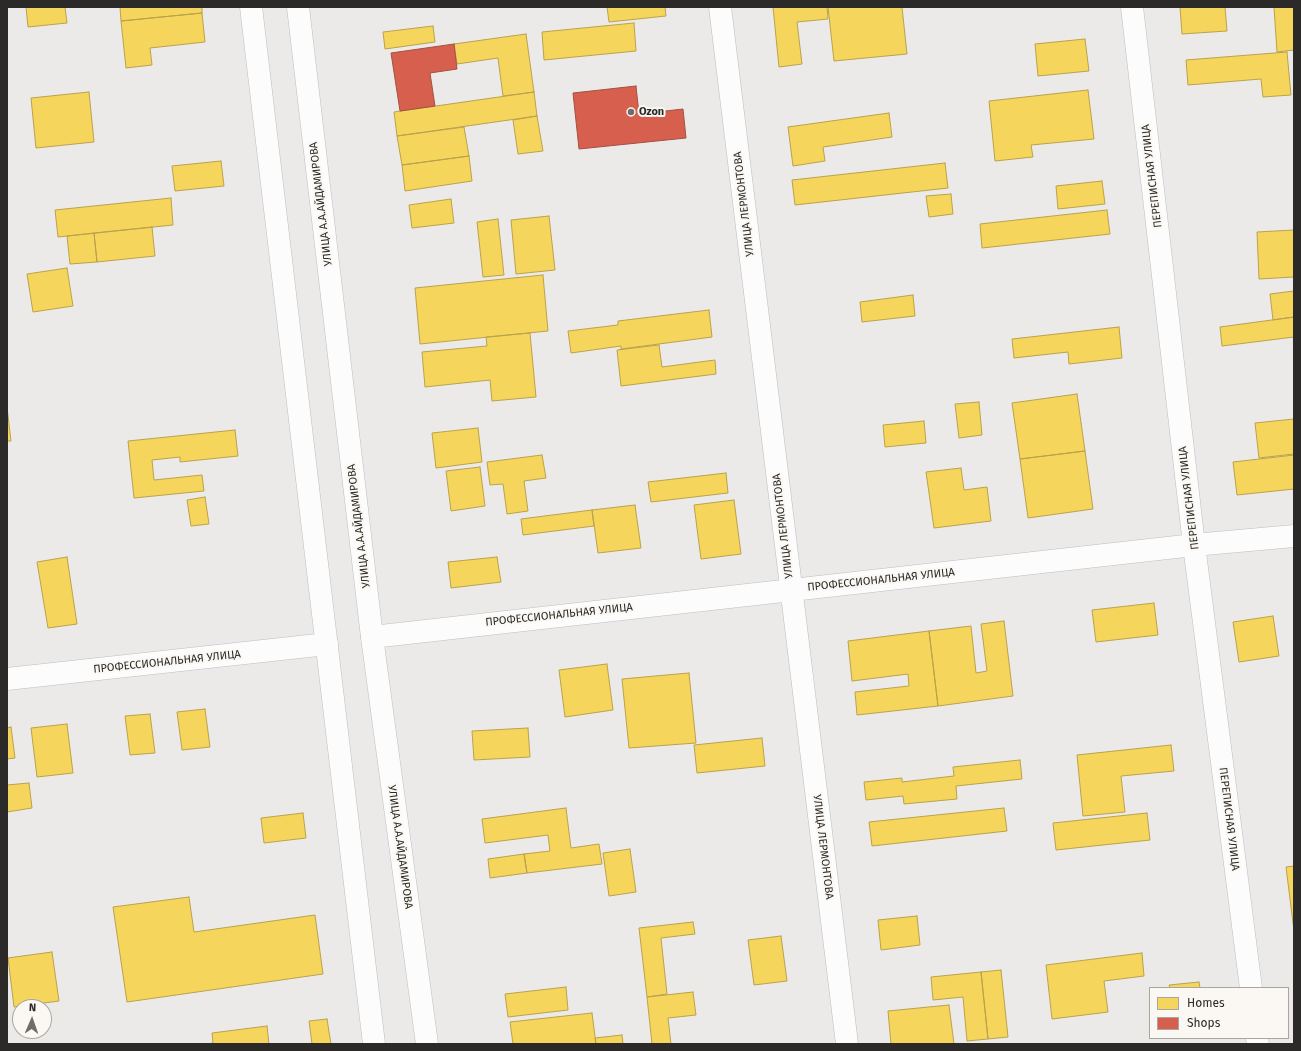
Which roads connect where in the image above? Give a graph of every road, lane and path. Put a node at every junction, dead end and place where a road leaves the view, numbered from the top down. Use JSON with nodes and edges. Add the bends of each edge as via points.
{"nodes":[{"id":1,"x":250,"y":7,"type":"edge"},
{"id":2,"x":298,"y":7,"type":"edge"},
{"id":3,"x":720,"y":7,"type":"edge"},
{"id":4,"x":1132,"y":7,"type":"edge"},
{"id":5,"x":1294,"y":536,"type":"edge"},
{"id":6,"x":1194,"y":545,"type":"junction"},
{"id":7,"x":790,"y":589,"type":"junction"},
{"id":8,"x":372,"y":637,"type":"junction"},
{"id":9,"x":326,"y":644,"type":"junction"},
{"id":10,"x":7,"y":679,"type":"edge"},
{"id":11,"x":1251,"y":987,"type":"edge"},
{"id":12,"x":374,"y":1044,"type":"edge"},
{"id":13,"x":427,"y":1044,"type":"edge"},
{"id":14,"x":847,"y":1044,"type":"edge"}],
"edges":[{"from":1,"to":9,"type":"street"},
{"from":2,"to":8,"type":"street","name":"УЛИЦА А.А.АЙДАМИРОВА"},
{"from":3,"to":7,"type":"street","name":"УЛИЦА ЛЕРМОНТОВА"},
{"from":4,"to":6,"type":"street","name":"ПЕРЕПИСНАЯ УЛИЦА"},
{"from":5,"to":6,"type":"street","name":"ПРОФЕССИОНАЛЬНАЯ УЛИЦА"},
{"from":6,"to":7,"type":"street","name":"ПРОФЕССИОНАЛЬНАЯ УЛИЦА"},
{"from":6,"to":11,"type":"street","name":"ПЕРЕПИСНАЯ УЛИЦА"},
{"from":7,"to":8,"type":"street","name":"ПРОФЕССИОНАЛЬНАЯ УЛИЦА"},
{"from":7,"to":14,"type":"street","name":"УЛИЦА ЛЕРМОНТОВА"},
{"from":8,"to":13,"type":"street","name":"УЛИЦА А.А.АЙДАМИРОВА"},
{"from":9,"to":10,"type":"street","name":"ПРОФЕССИОНАЛЬНАЯ УЛИЦА"},
{"from":9,"to":12,"type":"street"}]}
